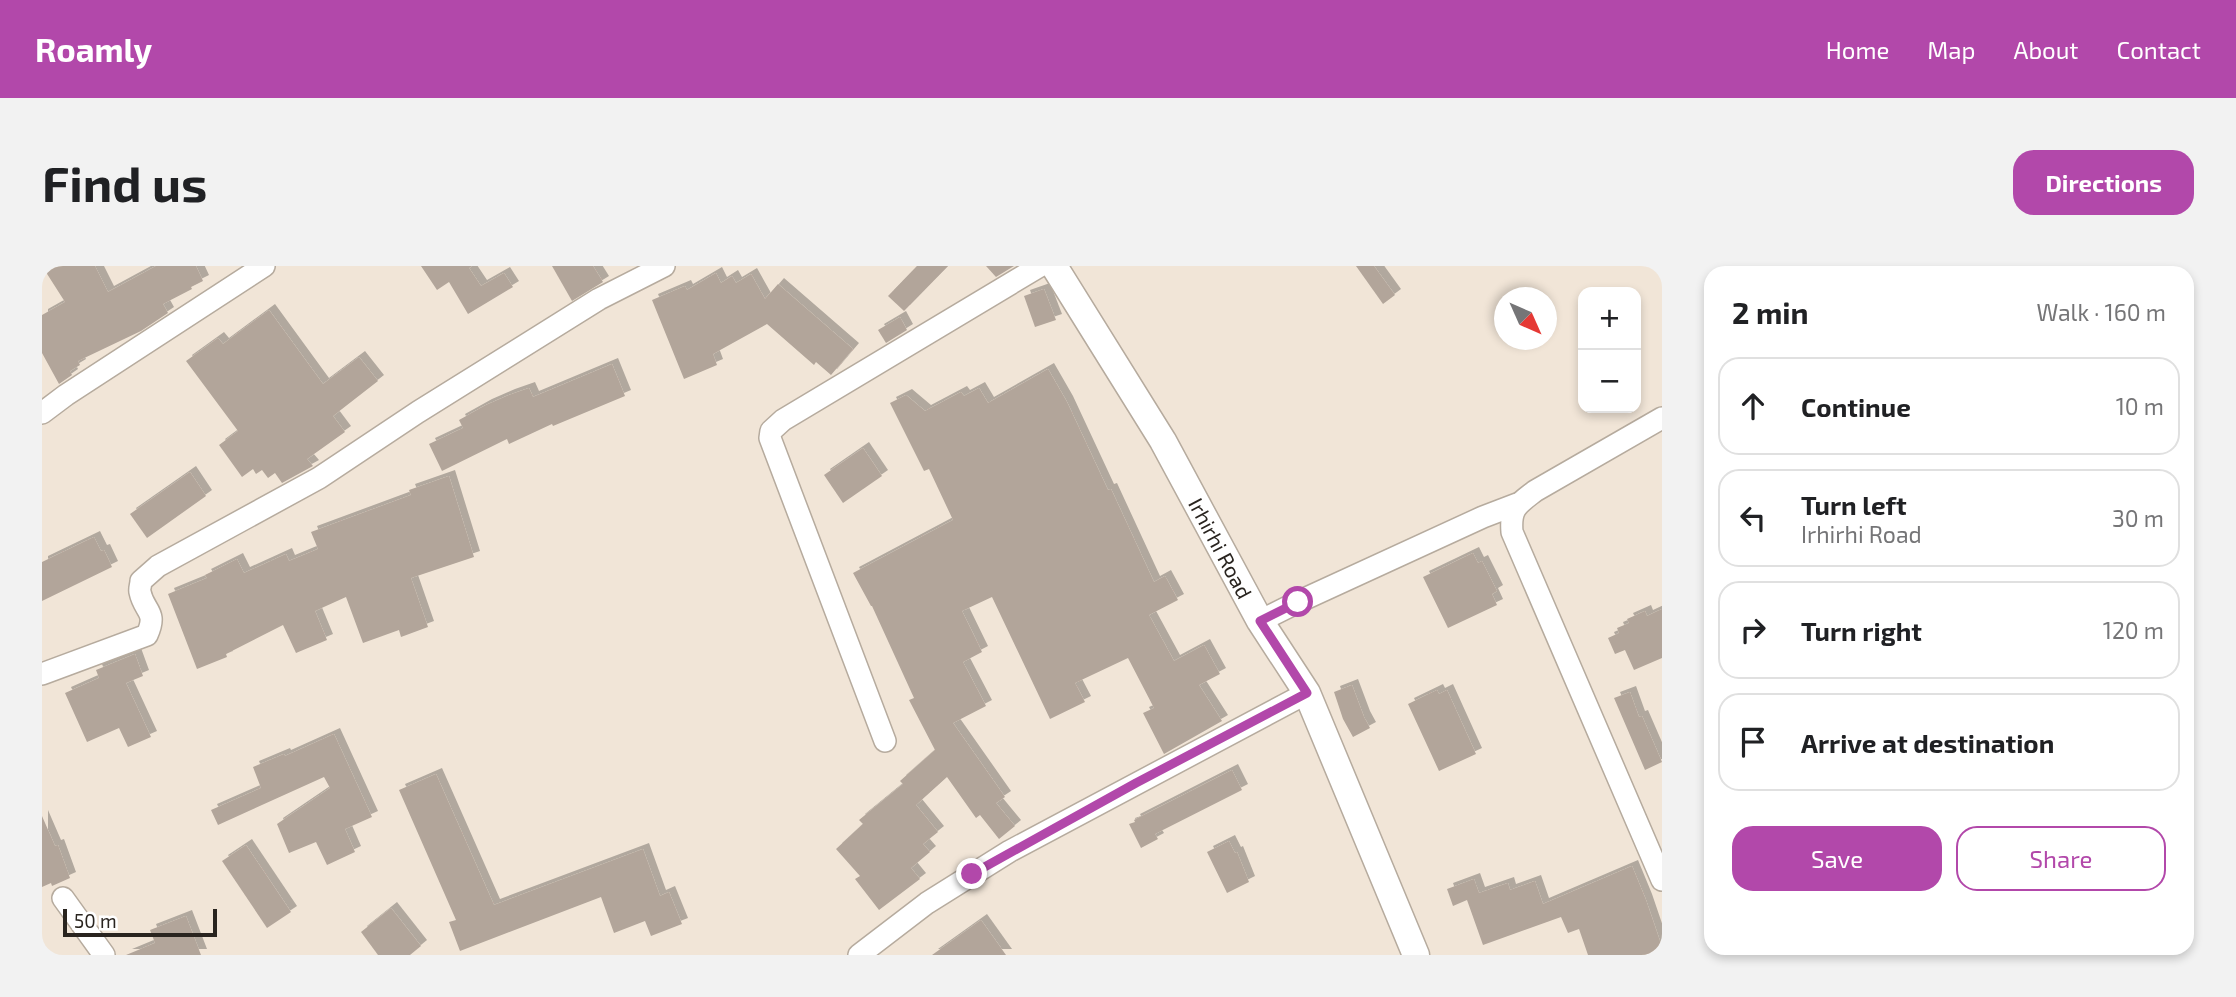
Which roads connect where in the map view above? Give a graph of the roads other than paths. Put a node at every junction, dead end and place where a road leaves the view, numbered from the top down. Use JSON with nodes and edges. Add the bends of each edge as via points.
{"nodes":[{"id":1,"x":264,"y":266,"type":"edge"},
{"id":2,"x":664,"y":266,"type":"edge"},
{"id":3,"x":1040,"y":266,"type":"edge"},
{"id":4,"x":1054,"y":266,"type":"edge"},
{"id":5,"x":42,"y":413,"type":"edge"},
{"id":6,"x":1662,"y":418,"type":"edge"},
{"id":7,"x":1517,"y":504,"type":"junction"},
{"id":8,"x":1260,"y":621,"type":"junction"},
{"id":9,"x":42,"y":674,"type":"edge"},
{"id":10,"x":1307,"y":693,"type":"junction"},
{"id":11,"x":885,"y":741,"type":"dead end"},
{"id":12,"x":1662,"y":880,"type":"edge"},
{"id":13,"x":63,"y":898,"type":"dead end"},
{"id":14,"x":104,"y":955,"type":"edge"},
{"id":15,"x":859,"y":955,"type":"edge"},
{"id":16,"x":1416,"y":955,"type":"edge"}],
"edges":[{"from":1,"to":5,"type":"street"},
{"from":2,"to":9,"type":"street","via":[[599,299],[319,478],[158,566],[141,581],[140,592],[153,624],[148,635]]},
{"from":3,"to":11,"type":"street","via":[[771,431]]},
{"from":4,"to":8,"type":"street","name":"Irhirhi Road","via":[[1163,441]]},
{"from":6,"to":7,"type":"street"},
{"from":7,"to":8,"type":"street"},
{"from":7,"to":12,"type":"street","via":[[1511,517],[1512,532]]},
{"from":8,"to":10,"type":"street","name":"Irhirhi Road"},
{"from":10,"to":15,"type":"street","via":[[1010,851],[927,903]]},
{"from":10,"to":16,"type":"street","name":"Irhirhi Road"},
{"from":13,"to":14,"type":"street"}]}
